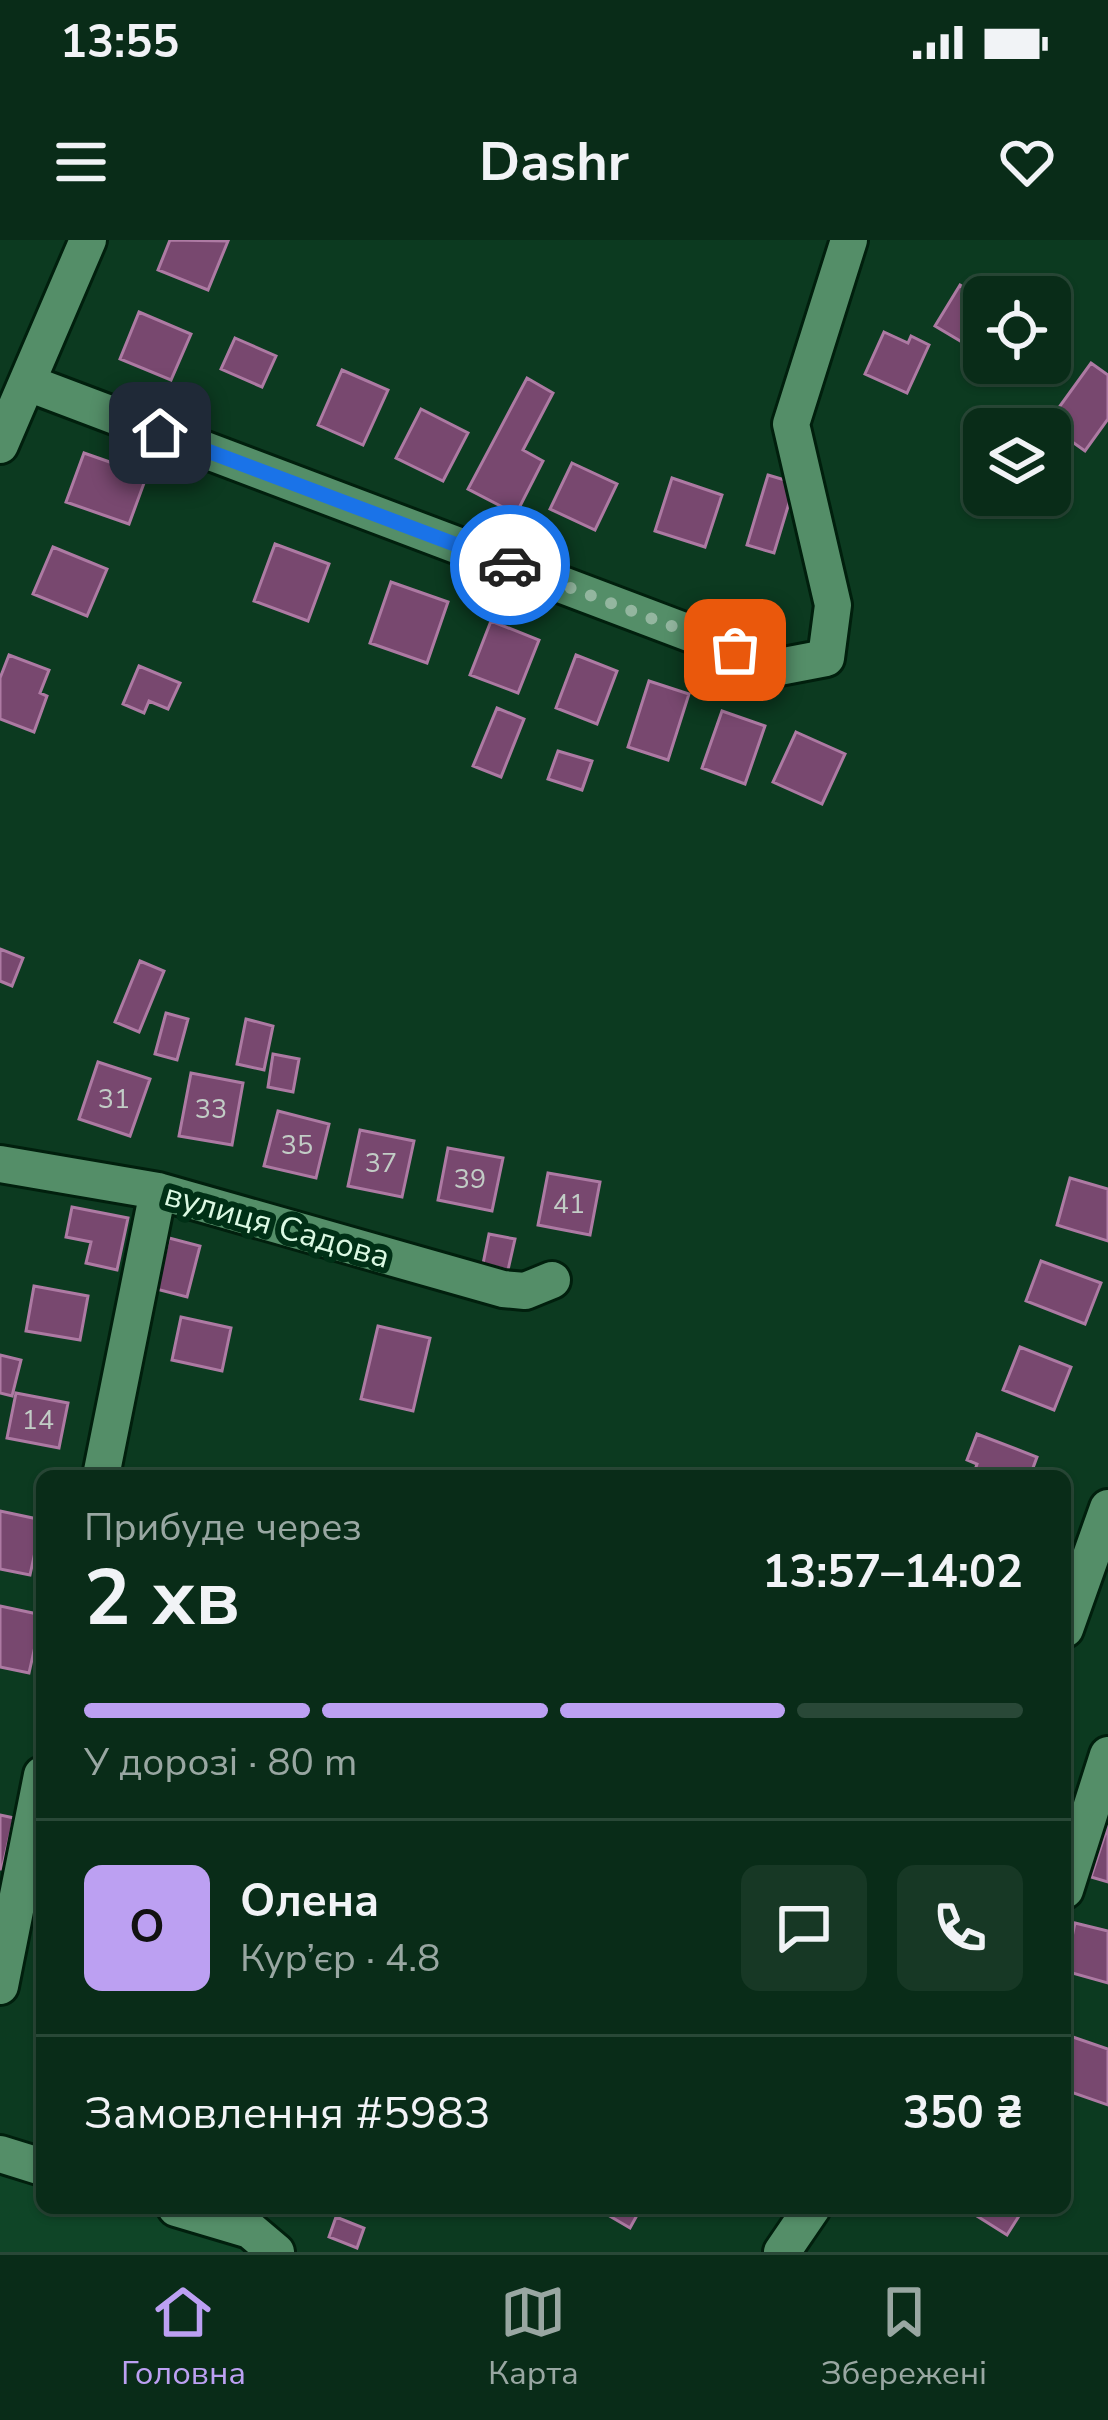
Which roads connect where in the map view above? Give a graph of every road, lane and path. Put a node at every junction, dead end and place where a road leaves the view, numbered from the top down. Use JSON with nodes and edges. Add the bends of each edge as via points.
{"nodes":[{"id":1,"x":88,"y":240,"type":"edge"},
{"id":2,"x":849,"y":240,"type":"edge"},
{"id":3,"x":28,"y":383,"type":"junction"},
{"id":4,"x":0,"y":445,"type":"edge"},
{"id":5,"x":0,"y":1164,"type":"edge"},
{"id":6,"x":158,"y":1191,"type":"junction"},
{"id":7,"x":551,"y":1280,"type":"dead end"},
{"id":8,"x":102,"y":1470,"type":"edge"},
{"id":9,"x":1108,"y":1508,"type":"edge"},
{"id":10,"x":1071,"y":1613,"type":"edge"},
{"id":11,"x":1108,"y":1755,"type":"edge"},
{"id":12,"x":36,"y":1805,"type":"edge"},
{"id":13,"x":1071,"y":1870,"type":"edge"},
{"id":14,"x":0,"y":1986,"type":"edge"},
{"id":15,"x":0,"y":2155,"type":"edge"},
{"id":16,"x":36,"y":2165,"type":"edge"},
{"id":17,"x":199,"y":2214,"type":"edge"},
{"id":18,"x":808,"y":2214,"type":"edge"},
{"id":19,"x":260,"y":2230,"type":"edge"},
{"id":20,"x":782,"y":2252,"type":"edge"}],
"edges":[{"from":1,"to":3,"type":"street"},
{"from":2,"to":3,"type":"street","via":[[791,424],[833,605],[826,658],[779,667]]},
{"from":3,"to":4,"type":"street"},
{"from":5,"to":6,"type":"street","name":"вулиця Садова"},
{"from":6,"to":7,"type":"street","name":"вулиця Садова","via":[[502,1289],[525,1291]]},
{"from":6,"to":8,"type":"street"},
{"from":9,"to":10,"type":"street"},
{"from":11,"to":13,"type":"street"},
{"from":12,"to":14,"type":"street"},
{"from":15,"to":16,"type":"street"},
{"from":17,"to":19,"type":"street"},
{"from":18,"to":20,"type":"street"}]}
